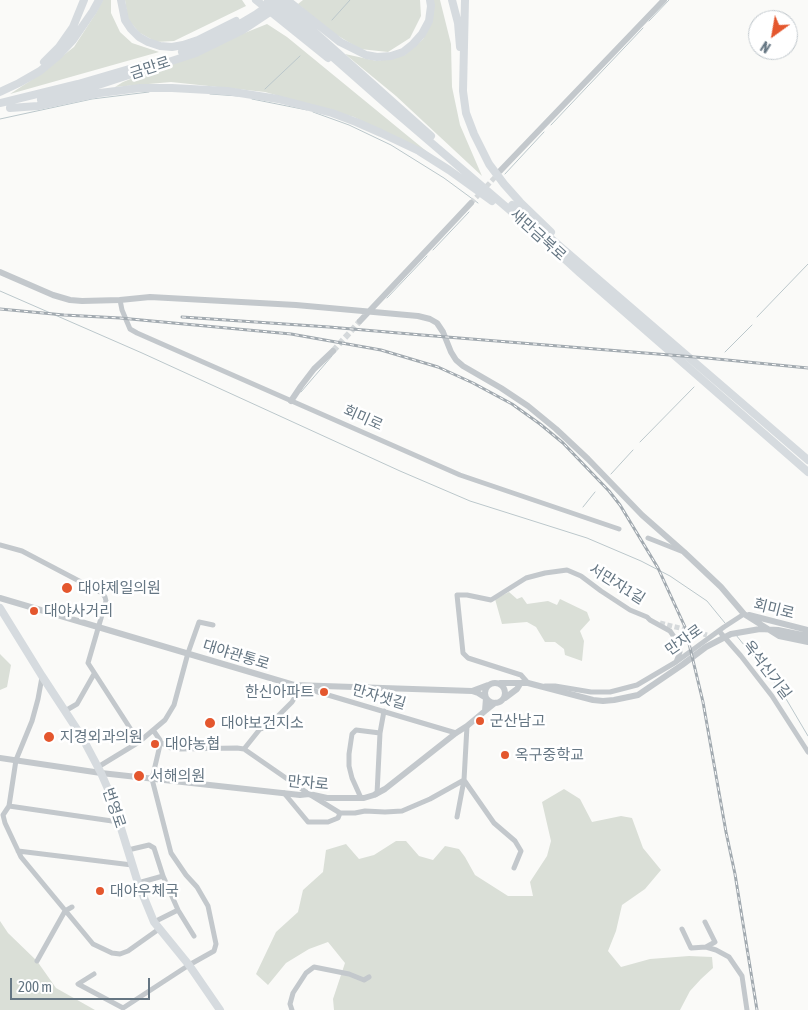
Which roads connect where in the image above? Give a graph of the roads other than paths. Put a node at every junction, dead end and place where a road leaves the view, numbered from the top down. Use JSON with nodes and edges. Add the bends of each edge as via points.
{"nodes":[{"id":1,"x":84,"y":0,"type":"edge"},
{"id":2,"x":99,"y":0,"type":"edge"},
{"id":3,"x":121,"y":0,"type":"edge"},
{"id":4,"x":256,"y":0,"type":"edge"},
{"id":5,"x":268,"y":0,"type":"edge"},
{"id":6,"x":273,"y":0,"type":"edge"},
{"id":7,"x":277,"y":0,"type":"edge"},
{"id":8,"x":288,"y":0,"type":"edge"},
{"id":9,"x":298,"y":0,"type":"edge"},
{"id":10,"x":430,"y":0,"type":"edge"},
{"id":11,"x":452,"y":0,"type":"edge"},
{"id":12,"x":465,"y":0,"type":"edge"},
{"id":13,"x":664,"y":0,"type":"edge"},
{"id":14,"x":295,"y":20,"type":"junction"},
{"id":15,"x":219,"y":42,"type":"junction"},
{"id":16,"x":0,"y":90,"type":"edge"},
{"id":17,"x":463,"y":91,"type":"junction"},
{"id":18,"x":0,"y":103,"type":"edge"},
{"id":19,"x":10,"y":108,"type":"junction"},
{"id":20,"x":0,"y":110,"type":"edge"},
{"id":21,"x":500,"y":171,"type":"tunnel mouth"},
{"id":22,"x":471,"y":203,"type":"tunnel mouth"},
{"id":23,"x":0,"y":272,"type":"edge"},
{"id":24,"x":615,"y":299,"type":"junction"},
{"id":25,"x":120,"y":300,"type":"junction"},
{"id":26,"x":369,"y":312,"type":"junction"},
{"id":27,"x":360,"y":320,"type":"tunnel mouth"},
{"id":28,"x":333,"y":351,"type":"tunnel mouth"},
{"id":29,"x":291,"y":401,"type":"junction"},
{"id":30,"x":808,"y":460,"type":"edge"},
{"id":31,"x":808,"y":472,"type":"edge"},
{"id":32,"x":618,"y":529,"type":"dead end"},
{"id":33,"x":648,"y":538,"type":"dead end"},
{"id":34,"x":0,"y":546,"type":"edge"},
{"id":35,"x":684,"y":552,"type":"junction"},
{"id":36,"x":0,"y":598,"type":"edge"},
{"id":37,"x":0,"y":608,"type":"edge"},
{"id":38,"x":744,"y":614,"type":"junction"},
{"id":39,"x":650,"y":620,"type":"junction"},
{"id":40,"x":660,"y":623,"type":"tunnel mouth"},
{"id":41,"x":213,"y":625,"type":"dead end"},
{"id":42,"x":99,"y":627,"type":"junction"},
{"id":43,"x":721,"y":629,"type":"junction"},
{"id":44,"x":808,"y":630,"type":"edge"},
{"id":45,"x":808,"y":636,"type":"edge"},
{"id":46,"x":808,"y":642,"type":"edge"},
{"id":47,"x":188,"y":653,"type":"junction"},
{"id":48,"x":676,"y":662,"type":"junction"},
{"id":49,"x":94,"y":674,"type":"junction"},
{"id":50,"x":42,"y":676,"type":"junction"},
{"id":51,"x":500,"y":683,"type":"junction"},
{"id":52,"x":528,"y":683,"type":"junction"},
{"id":53,"x":490,"y":684,"type":"junction"},
{"id":54,"x":520,"y":684,"type":"junction"},
{"id":55,"x":294,"y":685,"type":"junction"},
{"id":56,"x":543,"y":686,"type":"junction"},
{"id":57,"x":301,"y":687,"type":"junction"},
{"id":58,"x":472,"y":691,"type":"junction"},
{"id":59,"x":486,"y":698,"type":"junction"},
{"id":60,"x":505,"y":698,"type":"junction"},
{"id":61,"x":495,"y":703,"type":"junction"},
{"id":62,"x":65,"y":711,"type":"junction"},
{"id":63,"x":384,"y":711,"type":"junction"},
{"id":64,"x":486,"y":711,"type":"junction"},
{"id":65,"x":467,"y":726,"type":"junction"},
{"id":66,"x":153,"y":730,"type":"junction"},
{"id":67,"x":380,"y":733,"type":"junction"},
{"id":68,"x":456,"y":733,"type":"junction"},
{"id":69,"x":139,"y":742,"type":"junction"},
{"id":70,"x":160,"y":742,"type":"junction"},
{"id":71,"x":244,"y":749,"type":"junction"},
{"id":72,"x":808,"y":752,"type":"edge"},
{"id":73,"x":0,"y":758,"type":"edge"},
{"id":74,"x":16,"y":760,"type":"junction"},
{"id":75,"x":100,"y":770,"type":"junction"},
{"id":76,"x":152,"y":779,"type":"junction"},
{"id":77,"x":464,"y":780,"type":"junction"},
{"id":78,"x":284,"y":793,"type":"junction"},
{"id":79,"x":309,"y":794,"type":"junction"},
{"id":80,"x":377,"y":794,"type":"junction"},
{"id":81,"x":361,"y":798,"type":"junction"},
{"id":82,"x":9,"y":806,"type":"junction"},
{"id":83,"x":340,"y":813,"type":"junction"},
{"id":84,"x":458,"y":817,"type":"dead end"},
{"id":85,"x":119,"y":822,"type":"junction"},
{"id":86,"x":128,"y":850,"type":"junction"},
{"id":87,"x":18,"y":851,"type":"junction"},
{"id":88,"x":132,"y":864,"type":"junction"},
{"id":89,"x":514,"y":868,"type":"dead end"},
{"id":90,"x":163,"y":876,"type":"junction"},
{"id":91,"x":138,"y":883,"type":"junction"},
{"id":92,"x":72,"y":907,"type":"dead end"},
{"id":93,"x":178,"y":910,"type":"junction"},
{"id":94,"x":66,"y":911,"type":"junction"},
{"id":95,"x":705,"y":922,"type":"dead end"},
{"id":96,"x":157,"y":926,"type":"junction"},
{"id":97,"x":682,"y":929,"type":"dead end"},
{"id":98,"x":194,"y":936,"type":"dead end"},
{"id":99,"x":706,"y":947,"type":"junction"},
{"id":100,"x":36,"y":961,"type":"dead end"},
{"id":101,"x":189,"y":965,"type":"junction"},
{"id":102,"x":94,"y":974,"type":"dead end"},
{"id":103,"x":369,"y":977,"type":"dead end"},
{"id":104,"x":220,"y":1010,"type":"edge"},
{"id":105,"x":292,"y":1010,"type":"edge"},
{"id":106,"x":747,"y":1010,"type":"edge"}],
"edges":[{"from":1,"to":16,"type":"main road","via":[[73,27],[46,61]]},
{"from":2,"to":16,"type":"main road","via":[[73,40],[58,56],[40,71]]},
{"from":3,"to":6,"type":"main road","via":[[125,20],[131,30],[148,42],[172,47],[198,40]]},
{"from":4,"to":14,"type":"main road"},
{"from":5,"to":14,"type":"main road","name":"새만금북로"},
{"from":7,"to":14,"type":"main road"},
{"from":7,"to":18,"type":"main road","name":"금만로","via":[[228,31],[189,50],[78,84]]},
{"from":8,"to":14,"type":"main road"},
{"from":8,"to":15,"type":"main road","name":"금만로"},
{"from":9,"to":15,"type":"main road"},
{"from":10,"to":14,"type":"main road","via":[[429,21],[422,34],[403,52],[391,56],[366,55]]},
{"from":11,"to":17,"type":"main road","via":[[458,23]]},
{"from":12,"to":17,"type":"main road"},
{"from":13,"to":21,"type":"street"},
{"from":14,"to":24,"type":"main road","name":"새만금북로"},
{"from":14,"to":24,"type":"main road","name":"새만금북로","via":[[386,104]]},
{"from":15,"to":19,"type":"main road","name":"금만로","via":[[196,53],[86,89]]},
{"from":17,"to":24,"type":"main road","via":[[466,113],[489,164],[525,207]]},
{"from":19,"to":20,"type":"main road","name":"금만로"},
{"from":19,"to":24,"type":"main road","via":[[140,88],[172,88],[253,94],[332,113],[382,132],[449,170]]},
{"from":22,"to":26,"type":"street"},
{"from":23,"to":25,"type":"street","via":[[70,300]]},
{"from":24,"to":30,"type":"main road","name":"새만금북로"},
{"from":24,"to":31,"type":"main road","name":"새만금북로"},
{"from":25,"to":26,"type":"street","via":[[150,297]]},
{"from":25,"to":29,"type":"street","name":"회미로","via":[[130,328],[137,333]]},
{"from":26,"to":27,"type":"street"},
{"from":26,"to":35,"type":"street","via":[[418,316],[437,323],[456,360],[528,406],[556,429]]},
{"from":28,"to":29,"type":"street","via":[[314,369]]},
{"from":29,"to":32,"type":"street","name":"회미로","via":[[460,475]]},
{"from":33,"to":35,"type":"street"},
{"from":34,"to":42,"type":"street","via":[[22,551],[102,593],[106,601]]},
{"from":35,"to":38,"type":"street"},
{"from":36,"to":42,"type":"street","name":"대야관통로"},
{"from":37,"to":50,"type":"main road","name":"번영로"},
{"from":38,"to":43,"type":"street","name":"만자로"},
{"from":38,"to":44,"type":"street","name":"회미로"},
{"from":38,"to":46,"type":"street","name":"회미로","via":[[779,636]]},
{"from":39,"to":40,"type":"street","name":"서만자1길"},
{"from":39,"to":48,"type":"street","name":"서만자1길","via":[[674,635],[680,652]]},
{"from":39,"to":52,"type":"street","name":"서만자1길","via":[[581,576],[566,570],[526,578],[491,600],[457,595],[463,653],[468,658],[521,675]]},
{"from":41,"to":47,"type":"street","via":[[199,622]]},
{"from":42,"to":47,"type":"street","name":"대야관통로"},
{"from":42,"to":49,"type":"street","via":[[88,664]]},
{"from":43,"to":48,"type":"street","name":"만자로"},
{"from":43,"to":72,"type":"street","name":"옥석신기길","via":[[772,696]]},
{"from":45,"to":56,"type":"street","name":"만자로","via":[[760,630],[731,634],[706,647],[638,695],[603,701]]},
{"from":47,"to":55,"type":"street","name":"대야관통로"},
{"from":47,"to":66,"type":"street","via":[[174,705],[165,720]]},
{"from":48,"to":56,"type":"street","name":"만자로","via":[[637,685],[610,692]]},
{"from":49,"to":62,"type":"street","via":[[77,704]]},
{"from":49,"to":69,"type":"street"},
{"from":50,"to":62,"type":"main road","name":"번영로"},
{"from":50,"to":74,"type":"street","via":[[32,721]]},
{"from":51,"to":53,"type":"street"},
{"from":51,"to":54,"type":"street","name":"만자로"},
{"from":51,"to":60,"type":"street","via":[[506,691]]},
{"from":52,"to":54,"type":"street","name":"만자로"},
{"from":52,"to":56,"type":"street","name":"만자로"},
{"from":53,"to":58,"type":"street"},
{"from":53,"to":59,"type":"street","via":[[485,690]]},
{"from":54,"to":60,"type":"street"},
{"from":55,"to":57,"type":"street","name":"만자샛길"},
{"from":55,"to":58,"type":"street","name":"대야관통로"},
{"from":57,"to":63,"type":"street","name":"만자샛길"},
{"from":57,"to":71,"type":"street","via":[[271,726],[260,729]]},
{"from":58,"to":59,"type":"street"},
{"from":59,"to":61,"type":"street"},
{"from":59,"to":64,"type":"street"},
{"from":60,"to":61,"type":"street"},
{"from":61,"to":64,"type":"street","name":"만자로"},
{"from":62,"to":75,"type":"main road","name":"번영로"},
{"from":63,"to":67,"type":"street"},
{"from":63,"to":68,"type":"street","name":"만자샛길"},
{"from":64,"to":65,"type":"street","name":"만자로"},
{"from":65,"to":68,"type":"street","name":"만자로"},
{"from":65,"to":77,"type":"street"},
{"from":66,"to":69,"type":"street"},
{"from":66,"to":70,"type":"street"},
{"from":67,"to":80,"type":"street"},
{"from":67,"to":81,"type":"street","via":[[356,730],[352,734],[349,766]]},
{"from":68,"to":80,"type":"street","name":"만자로"},
{"from":69,"to":75,"type":"street"},
{"from":70,"to":71,"type":"street","via":[[179,749]]},
{"from":70,"to":76,"type":"street"},
{"from":71,"to":79,"type":"street"},
{"from":73,"to":74,"type":"street","name":"만자로"},
{"from":74,"to":75,"type":"street","name":"만자로"},
{"from":74,"to":82,"type":"street"},
{"from":75,"to":76,"type":"street","name":"만자로"},
{"from":75,"to":85,"type":"main road","name":"번영로"},
{"from":76,"to":78,"type":"street","name":"만자로"},
{"from":76,"to":101,"type":"street","via":[[171,853],[208,906],[216,944],[214,950]]},
{"from":77,"to":83,"type":"street","via":[[402,811]]},
{"from":77,"to":84,"type":"street"},
{"from":77,"to":89,"type":"street","via":[[494,823],[521,850]]},
{"from":78,"to":79,"type":"street","name":"만자로"},
{"from":78,"to":83,"type":"street","via":[[308,822],[328,822],[338,818]]},
{"from":79,"to":81,"type":"street","name":"만자로","via":[[328,798]]},
{"from":79,"to":83,"type":"street"},
{"from":80,"to":81,"type":"street","name":"만자로"},
{"from":82,"to":85,"type":"street"},
{"from":82,"to":87,"type":"street","via":[[3,816]]},
{"from":85,"to":86,"type":"main road","name":"번영로"},
{"from":86,"to":88,"type":"main road","name":"번영로"},
{"from":86,"to":90,"type":"street","via":[[149,845],[154,848]]},
{"from":87,"to":88,"type":"street"},
{"from":87,"to":94,"type":"street"},
{"from":88,"to":91,"type":"main road","name":"번영로"},
{"from":90,"to":91,"type":"street"},
{"from":90,"to":93,"type":"street"},
{"from":91,"to":96,"type":"main road","name":"번영로"},
{"from":92,"to":94,"type":"street"},
{"from":93,"to":96,"type":"street"},
{"from":93,"to":98,"type":"street"},
{"from":94,"to":96,"type":"street","via":[[93,944],[112,953],[128,951]]},
{"from":94,"to":100,"type":"street"},
{"from":95,"to":99,"type":"street","via":[[715,942]]},
{"from":96,"to":101,"type":"main road","name":"번영로"},
{"from":97,"to":99,"type":"street","via":[[691,948]]},
{"from":99,"to":106,"type":"street","via":[[729,957],[739,970]]},
{"from":101,"to":102,"type":"street","via":[[123,1008],[78,984]]},
{"from":101,"to":104,"type":"main road","name":"번영로"},
{"from":103,"to":105,"type":"street","via":[[364,980],[314,966],[293,993]]}]}
